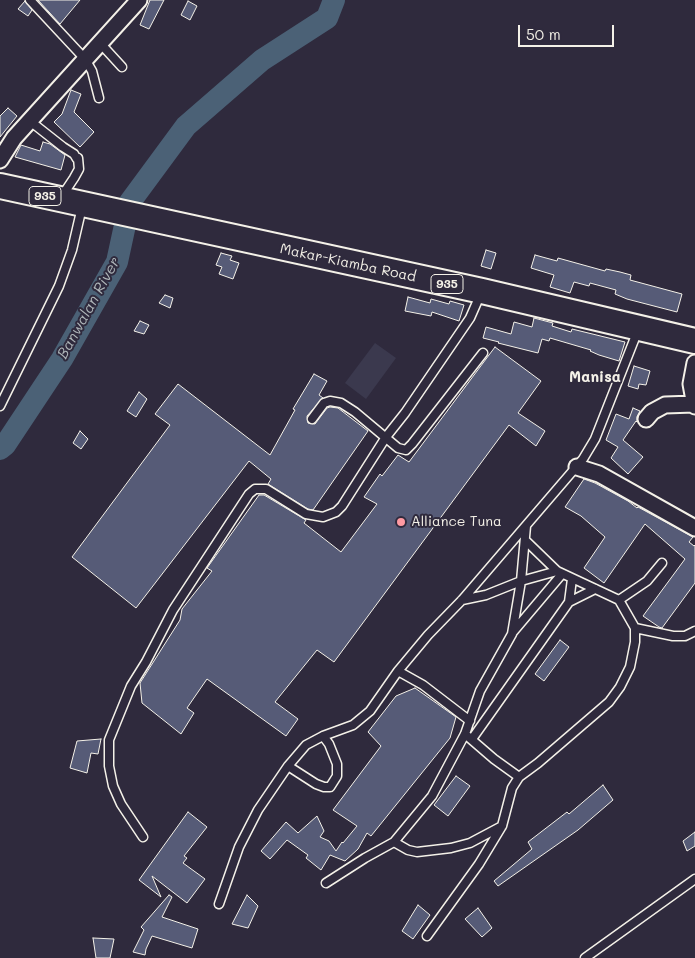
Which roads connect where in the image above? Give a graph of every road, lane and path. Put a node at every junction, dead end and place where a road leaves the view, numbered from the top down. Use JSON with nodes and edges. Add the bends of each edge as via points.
{"nodes":[{"id":1,"x":30,"y":0,"type":"edge"},
{"id":2,"x":139,"y":0,"type":"edge"},
{"id":3,"x":100,"y":43,"type":"junction"},
{"id":4,"x":85,"y":59,"type":"junction"},
{"id":5,"x":122,"y":67,"type":"dead end"},
{"id":6,"x":99,"y":98,"type":"dead end"},
{"id":7,"x":30,"y":121,"type":"junction"},
{"id":8,"x":0,"y":160,"type":"edge"},
{"id":9,"x":0,"y":186,"type":"edge"},
{"id":10,"x":59,"y":199,"type":"junction"},
{"id":11,"x":87,"y":206,"type":"junction"},
{"id":12,"x":482,"y":291,"type":"junction"},
{"id":13,"x":639,"y":328,"type":"junction"},
{"id":14,"x":695,"y":341,"type":"edge"},
{"id":15,"x":483,"y":353,"type":"dead end"},
{"id":16,"x":695,"y":363,"type":"edge"},
{"id":17,"x":695,"y":405,"type":"edge"},
{"id":18,"x":0,"y":406,"type":"edge"},
{"id":19,"x":312,"y":419,"type":"dead end"},
{"id":20,"x":646,"y":419,"type":"dead end"},
{"id":21,"x":386,"y":437,"type":"junction"},
{"id":22,"x":576,"y":467,"type":"junction"},
{"id":23,"x":526,"y":526,"type":"junction"},
{"id":24,"x":695,"y":528,"type":"edge"},
{"id":25,"x":525,"y":540,"type":"junction"},
{"id":26,"x":662,"y":563,"type":"dead end"},
{"id":27,"x":559,"y":572,"type":"junction"},
{"id":28,"x":572,"y":579,"type":"junction"},
{"id":29,"x":521,"y":581,"type":"junction"},
{"id":30,"x":595,"y":590,"type":"junction"},
{"id":31,"x":462,"y":600,"type":"junction"},
{"id":32,"x":619,"y":600,"type":"junction"},
{"id":33,"x":569,"y":602,"type":"junction"},
{"id":34,"x":635,"y":628,"type":"junction"},
{"id":35,"x":695,"y":631,"type":"edge"},
{"id":36,"x":512,"y":634,"type":"junction"},
{"id":37,"x":398,"y":671,"type":"junction"},
{"id":38,"x":470,"y":720,"type":"junction"},
{"id":39,"x":323,"y":736,"type":"junction"},
{"id":40,"x":469,"y":737,"type":"junction"},
{"id":41,"x":288,"y":766,"type":"junction"},
{"id":42,"x":519,"y":777,"type":"junction"},
{"id":43,"x":502,"y":826,"type":"junction"},
{"id":44,"x":143,"y":837,"type":"dead end"},
{"id":45,"x":394,"y":842,"type":"junction"},
{"id":46,"x":695,"y":878,"type":"edge"},
{"id":47,"x":326,"y":883,"type":"dead end"},
{"id":48,"x":219,"y":904,"type":"dead end"},
{"id":49,"x":427,"y":936,"type":"dead end"},
{"id":50,"x":585,"y":958,"type":"edge"}],
"edges":[{"from":1,"to":4,"type":"lane"},
{"from":2,"to":3,"type":"street"},
{"from":3,"to":4,"type":"street"},
{"from":3,"to":5,"type":"lane"},
{"from":4,"to":6,"type":"lane","via":[[92,71]]},
{"from":4,"to":7,"type":"street"},
{"from":7,"to":8,"type":"street"},
{"from":7,"to":10,"type":"lane","via":[[78,158],[79,168]]},
{"from":9,"to":10,"type":"main road","name":"Makar-Kiamba Road","number":"935"},
{"from":10,"to":11,"type":"main road","name":"Makar-Kiamba Road","number":"935"},
{"from":11,"to":12,"type":"main road","name":"Makar-Kiamba Road","number":"935"},
{"from":11,"to":18,"type":"lane","via":[[59,286]]},
{"from":12,"to":13,"type":"main road","name":"Makar-Kiamba Road","number":"935"},
{"from":12,"to":21,"type":"lane","via":[[470,318]]},
{"from":13,"to":14,"type":"main road","name":"Makar-Kiamba Road","number":"935"},
{"from":13,"to":22,"type":"lane","via":[[595,439]]},
{"from":15,"to":21,"type":"lane","via":[[408,449],[401,449]]},
{"from":16,"to":17,"type":"street","via":[[691,384]]},
{"from":17,"to":20,"type":"street","via":[[665,405]]},
{"from":19,"to":21,"type":"lane","via":[[324,403],[334,401],[355,412]]},
{"from":21,"to":44,"type":"lane","via":[[342,506],[330,515],[316,517],[306,514],[266,489],[255,489],[173,610],[131,686],[109,740],[113,786]]},
{"from":22,"to":23,"type":"lane"},
{"from":22,"to":24,"type":"street","via":[[599,474]]},
{"from":23,"to":25,"type":"lane"},
{"from":23,"to":31,"type":"lane"},
{"from":25,"to":27,"type":"lane"},
{"from":25,"to":29,"type":"lane"},
{"from":26,"to":32,"type":"lane","via":[[647,581]]},
{"from":27,"to":28,"type":"lane"},
{"from":27,"to":29,"type":"lane"},
{"from":27,"to":36,"type":"lane"},
{"from":28,"to":30,"type":"lane"},
{"from":28,"to":33,"type":"lane"},
{"from":29,"to":31,"type":"lane","via":[[486,595]]},
{"from":29,"to":36,"type":"lane"},
{"from":30,"to":32,"type":"lane"},
{"from":30,"to":33,"type":"lane"},
{"from":31,"to":37,"type":"lane"},
{"from":32,"to":34,"type":"lane"},
{"from":33,"to":40,"type":"lane"},
{"from":34,"to":35,"type":"lane","via":[[673,636],[685,636]]},
{"from":34,"to":42,"type":"lane","via":[[630,667],[609,702]]},
{"from":36,"to":38,"type":"lane","via":[[480,691]]},
{"from":37,"to":38,"type":"lane"},
{"from":37,"to":39,"type":"lane","via":[[362,720]]},
{"from":38,"to":40,"type":"lane"},
{"from":39,"to":41,"type":"lane","via":[[306,745]]},
{"from":39,"to":41,"type":"lane","via":[[337,764],[337,776],[330,787],[316,784]]},
{"from":40,"to":42,"type":"lane"},
{"from":40,"to":45,"type":"lane","via":[[432,796]]},
{"from":41,"to":48,"type":"lane","via":[[254,817]]},
{"from":42,"to":43,"type":"lane","via":[[512,788]]},
{"from":43,"to":45,"type":"lane","via":[[470,843],[451,848],[417,852]]},
{"from":43,"to":49,"type":"lane","via":[[474,872]]},
{"from":45,"to":47,"type":"lane"},
{"from":46,"to":50,"type":"lane"}]}
